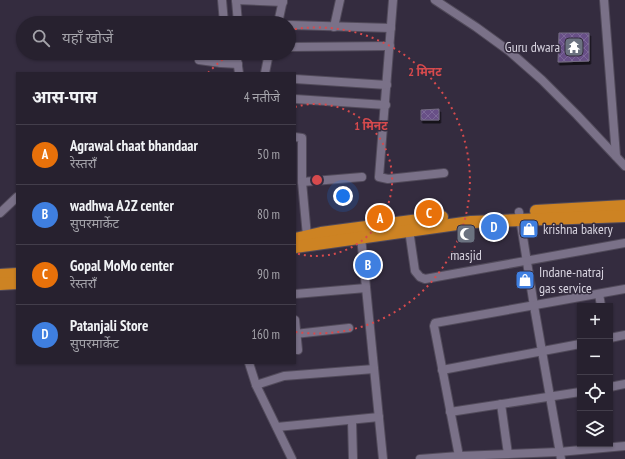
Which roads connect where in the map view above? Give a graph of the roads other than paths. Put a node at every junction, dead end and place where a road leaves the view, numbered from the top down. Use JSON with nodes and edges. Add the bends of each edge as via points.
{"nodes":[{"id":1,"x":222,"y":0,"type":"edge"},
{"id":2,"x":236,"y":0,"type":"edge"},
{"id":3,"x":340,"y":0,"type":"edge"},
{"id":4,"x":393,"y":0,"type":"edge"},
{"id":5,"x":435,"y":0,"type":"edge"},
{"id":6,"x":604,"y":0,"type":"edge"},
{"id":7,"x":283,"y":1,"type":"edge"},
{"id":8,"x":444,"y":3,"type":"edge"},
{"id":9,"x":223,"y":16,"type":"edge"},
{"id":10,"x":237,"y":16,"type":"edge"},
{"id":11,"x":280,"y":16,"type":"edge"},
{"id":12,"x":296,"y":25,"type":"edge"},
{"id":13,"x":334,"y":27,"type":"junction"},
{"id":14,"x":391,"y":28,"type":"junction"},
{"id":15,"x":390,"y":46,"type":"junction"},
{"id":16,"x":296,"y":47,"type":"edge"},
{"id":17,"x":199,"y":60,"type":"dead end"},
{"id":18,"x":222,"y":60,"type":"edge"},
{"id":19,"x":237,"y":60,"type":"edge"},
{"id":20,"x":268,"y":60,"type":"edge"},
{"id":21,"x":221,"y":63,"type":"junction"},
{"id":22,"x":238,"y":64,"type":"junction"},
{"id":23,"x":239,"y":72,"type":"edge"},
{"id":24,"x":265,"y":72,"type":"edge"},
{"id":25,"x":296,"y":79,"type":"edge"},
{"id":26,"x":387,"y":85,"type":"junction"},
{"id":27,"x":296,"y":99,"type":"edge"},
{"id":28,"x":386,"y":105,"type":"junction"},
{"id":29,"x":296,"y":137,"type":"edge"},
{"id":30,"x":616,"y":156,"type":"junction"},
{"id":31,"x":298,"y":166,"type":"edge"},
{"id":32,"x":625,"y":166,"type":"edge"},
{"id":33,"x":444,"y":173,"type":"dead end"},
{"id":34,"x":362,"y":177,"type":"dead end"},
{"id":35,"x":302,"y":182,"type":"junction"},
{"id":36,"x":16,"y":198,"type":"edge"},
{"id":37,"x":625,"y":206,"type":"edge"},
{"id":38,"x":0,"y":213,"type":"edge"},
{"id":39,"x":520,"y":216,"type":"junction"},
{"id":40,"x":625,"y":216,"type":"edge"},
{"id":41,"x":409,"y":230,"type":"junction"},
{"id":42,"x":361,"y":237,"type":"junction"},
{"id":43,"x":301,"y":238,"type":"edge"},
{"id":44,"x":625,"y":243,"type":"edge"},
{"id":45,"x":296,"y":247,"type":"edge"},
{"id":46,"x":526,"y":260,"type":"junction"},
{"id":47,"x":16,"y":274,"type":"edge"},
{"id":48,"x":0,"y":275,"type":"edge"},
{"id":49,"x":16,"y":283,"type":"edge"},
{"id":50,"x":0,"y":284,"type":"edge"},
{"id":51,"x":366,"y":288,"type":"junction"},
{"id":52,"x":625,"y":289,"type":"edge"},
{"id":53,"x":296,"y":294,"type":"edge"},
{"id":54,"x":599,"y":294,"type":"junction"},
{"id":55,"x":600,"y":303,"type":"edge"},
{"id":56,"x":534,"y":306,"type":"junction"},
{"id":57,"x":349,"y":328,"type":"dead end"},
{"id":58,"x":296,"y":334,"type":"edge"},
{"id":59,"x":625,"y":335,"type":"edge"},
{"id":60,"x":613,"y":337,"type":"edge"},
{"id":61,"x":577,"y":345,"type":"edge"},
{"id":62,"x":298,"y":350,"type":"dead end"},
{"id":63,"x":542,"y":352,"type":"junction"},
{"id":64,"x":249,"y":364,"type":"edge"},
{"id":65,"x":374,"y":368,"type":"junction"},
{"id":66,"x":442,"y":370,"type":"junction"},
{"id":67,"x":625,"y":384,"type":"edge"},
{"id":68,"x":256,"y":385,"type":"junction"},
{"id":69,"x":613,"y":386,"type":"edge"},
{"id":70,"x":577,"y":392,"type":"edge"},
{"id":71,"x":550,"y":396,"type":"junction"},
{"id":72,"x":502,"y":404,"type":"junction"},
{"id":73,"x":450,"y":412,"type":"junction"},
{"id":74,"x":378,"y":418,"type":"junction"},
{"id":75,"x":352,"y":421,"type":"junction"},
{"id":76,"x":277,"y":427,"type":"junction"},
{"id":77,"x":613,"y":446,"type":"edge"},
{"id":78,"x":625,"y":446,"type":"edge"},
{"id":79,"x":599,"y":447,"type":"edge"},
{"id":80,"x":508,"y":454,"type":"junction"},
{"id":81,"x":560,"y":455,"type":"edge"},
{"id":82,"x":454,"y":457,"type":"edge"},
{"id":83,"x":292,"y":459,"type":"edge"},
{"id":84,"x":353,"y":459,"type":"edge"},
{"id":85,"x":383,"y":459,"type":"edge"},
{"id":86,"x":420,"y":459,"type":"edge"}],
"edges":[{"from":1,"to":9,"type":"street"},
{"from":2,"to":7,"type":"street"},
{"from":2,"to":10,"type":"street"},
{"from":3,"to":13,"type":"street"},
{"from":4,"to":14,"type":"street"},
{"from":5,"to":8,"type":"street"},
{"from":6,"to":30,"type":"street"},
{"from":7,"to":11,"type":"street"},
{"from":8,"to":30,"type":"street","via":[[509,51],[542,80]]},
{"from":12,"to":13,"type":"street"},
{"from":13,"to":14,"type":"street"},
{"from":14,"to":15,"type":"street"},
{"from":15,"to":16,"type":"street"},
{"from":15,"to":26,"type":"street"},
{"from":17,"to":21,"type":"street"},
{"from":18,"to":21,"type":"street"},
{"from":19,"to":22,"type":"street"},
{"from":20,"to":24,"type":"street"},
{"from":21,"to":22,"type":"street"},
{"from":22,"to":23,"type":"street"},
{"from":25,"to":26,"type":"street"},
{"from":26,"to":28,"type":"street"},
{"from":27,"to":28,"type":"street"},
{"from":28,"to":33,"type":"street","via":[[380,178]]},
{"from":29,"to":31,"type":"street","via":[[302,138]]},
{"from":30,"to":32,"type":"street"},
{"from":31,"to":35,"type":"street"},
{"from":34,"to":35,"type":"street"},
{"from":35,"to":43,"type":"street"},
{"from":36,"to":38,"type":"street"},
{"from":37,"to":39,"type":"highway"},
{"from":39,"to":40,"type":"highway"},
{"from":39,"to":41,"type":"highway"},
{"from":39,"to":43,"type":"highway","via":[[436,218]]},
{"from":39,"to":46,"type":"street"},
{"from":41,"to":42,"type":"highway"},
{"from":41,"to":46,"type":"street","via":[[415,271],[424,279]]},
{"from":42,"to":45,"type":"highway"},
{"from":42,"to":51,"type":"street"},
{"from":44,"to":46,"type":"street"},
{"from":46,"to":56,"type":"street"},
{"from":47,"to":48,"type":"highway"},
{"from":49,"to":50,"type":"highway"},
{"from":51,"to":53,"type":"street"},
{"from":51,"to":65,"type":"street"},
{"from":52,"to":54,"type":"street"},
{"from":54,"to":55,"type":"street"},
{"from":54,"to":56,"type":"street"},
{"from":56,"to":63,"type":"street"},
{"from":56,"to":66,"type":"street","via":[[435,323]]},
{"from":57,"to":58,"type":"street"},
{"from":58,"to":62,"type":"street"},
{"from":59,"to":60,"type":"street"},
{"from":61,"to":63,"type":"street"},
{"from":63,"to":66,"type":"street"},
{"from":63,"to":71,"type":"street"},
{"from":64,"to":68,"type":"street"},
{"from":65,"to":68,"type":"street","via":[[284,376]]},
{"from":65,"to":74,"type":"street"},
{"from":66,"to":73,"type":"street"},
{"from":67,"to":69,"type":"street"},
{"from":68,"to":76,"type":"street"},
{"from":70,"to":71,"type":"street"},
{"from":71,"to":72,"type":"street"},
{"from":71,"to":81,"type":"street"},
{"from":72,"to":73,"type":"street"},
{"from":72,"to":80,"type":"street"},
{"from":73,"to":82,"type":"street"},
{"from":74,"to":75,"type":"street"},
{"from":74,"to":85,"type":"street"},
{"from":75,"to":76,"type":"street"},
{"from":75,"to":84,"type":"street"},
{"from":76,"to":83,"type":"street"},
{"from":77,"to":78,"type":"street"},
{"from":79,"to":81,"type":"street"},
{"from":80,"to":81,"type":"street"},
{"from":80,"to":82,"type":"street"},
{"from":82,"to":86,"type":"street"}]}
